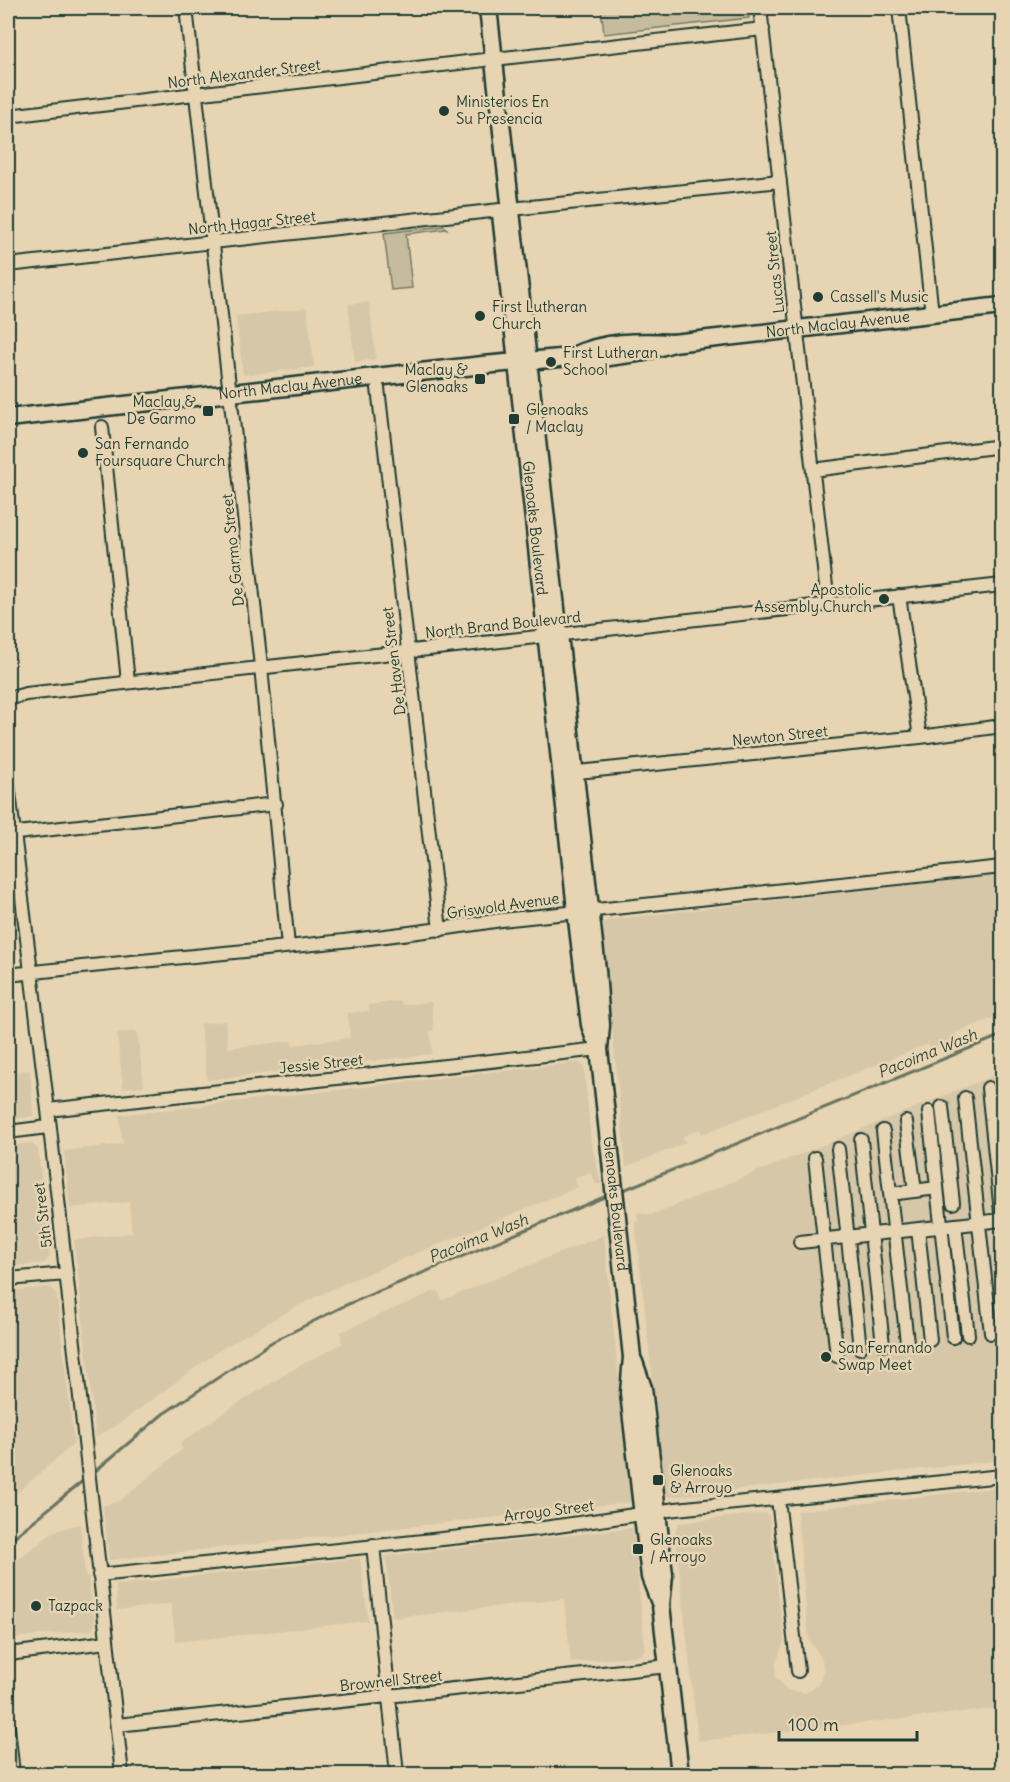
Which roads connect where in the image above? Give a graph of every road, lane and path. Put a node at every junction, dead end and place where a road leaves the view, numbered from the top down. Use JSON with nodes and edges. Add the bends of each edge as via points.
{"nodes":[{"id":1,"x":186,"y":8,"type":"edge"},
{"id":2,"x":478,"y":8,"type":"edge"},
{"id":3,"x":488,"y":8,"type":"edge"},
{"id":4,"x":760,"y":8,"type":"edge"},
{"id":5,"x":899,"y":8,"type":"edge"},
{"id":6,"x":763,"y":29,"type":"junction"},
{"id":7,"x":489,"y":59,"type":"junction"},
{"id":8,"x":196,"y":95,"type":"junction"},
{"id":9,"x":8,"y":116,"type":"edge"},
{"id":10,"x":780,"y":181,"type":"junction"},
{"id":11,"x":506,"y":210,"type":"junction"},
{"id":12,"x":213,"y":242,"type":"junction"},
{"id":13,"x":8,"y":265,"type":"edge"},
{"id":14,"x":1002,"y":306,"type":"edge"},
{"id":15,"x":932,"y":314,"type":"junction"},
{"id":16,"x":797,"y":330,"type":"junction"},
{"id":17,"x":522,"y":362,"type":"junction"},
{"id":18,"x":378,"y":388,"type":"dead end"},
{"id":19,"x":231,"y":393,"type":"junction"},
{"id":20,"x":8,"y":418,"type":"edge"},
{"id":21,"x":102,"y":427,"type":"dead end"},
{"id":22,"x":1002,"y":446,"type":"edge"},
{"id":23,"x":813,"y":470,"type":"junction"},
{"id":24,"x":1002,"y":585,"type":"edge"},
{"id":25,"x":899,"y":596,"type":"junction"},
{"id":26,"x":828,"y":604,"type":"junction"},
{"id":27,"x":553,"y":635,"type":"junction"},
{"id":28,"x":408,"y":651,"type":"junction"},
{"id":29,"x":261,"y":668,"type":"junction"},
{"id":30,"x":128,"y":682,"type":"junction"},
{"id":31,"x":8,"y":699,"type":"edge"},
{"id":32,"x":1002,"y":726,"type":"edge"},
{"id":33,"x":920,"y":737,"type":"junction"},
{"id":34,"x":568,"y":773,"type":"junction"},
{"id":35,"x":8,"y":784,"type":"edge"},
{"id":36,"x":276,"y":804,"type":"junction"},
{"id":37,"x":10,"y":833,"type":"edge"},
{"id":38,"x":1002,"y":867,"type":"edge"},
{"id":39,"x":583,"y":911,"type":"junction"},
{"id":40,"x":440,"y":930,"type":"junction"},
{"id":41,"x":288,"y":946,"type":"junction"},
{"id":42,"x":31,"y":972,"type":"junction"},
{"id":43,"x":8,"y":975,"type":"edge"},
{"id":44,"x":599,"y":1049,"type":"junction"},
{"id":45,"x":988,"y":1088,"type":"dead end"},
{"id":46,"x":965,"y":1098,"type":"dead end"},
{"id":47,"x":942,"y":1107,"type":"dead end"},
{"id":48,"x":48,"y":1110,"type":"junction"},
{"id":49,"x":929,"y":1112,"type":"dead end"},
{"id":50,"x":906,"y":1122,"type":"dead end"},
{"id":51,"x":48,"y":1127,"type":"junction"},
{"id":52,"x":884,"y":1131,"type":"dead end"},
{"id":53,"x":8,"y":1132,"type":"edge"},
{"id":54,"x":861,"y":1140,"type":"dead end"},
{"id":55,"x":838,"y":1149,"type":"dead end"},
{"id":56,"x":815,"y":1158,"type":"dead end"},
{"id":57,"x":937,"y":1188,"type":"junction"},
{"id":58,"x":915,"y":1191,"type":"junction"},
{"id":59,"x":890,"y":1194,"type":"junction"},
{"id":60,"x":953,"y":1203,"type":"dead end"},
{"id":61,"x":1002,"y":1221,"type":"edge"},
{"id":62,"x":979,"y":1223,"type":"junction"},
{"id":63,"x":955,"y":1225,"type":"junction"},
{"id":64,"x":941,"y":1227,"type":"junction"},
{"id":65,"x":918,"y":1229,"type":"junction"},
{"id":66,"x":895,"y":1232,"type":"junction"},
{"id":67,"x":871,"y":1234,"type":"junction"},
{"id":68,"x":848,"y":1237,"type":"junction"},
{"id":69,"x":824,"y":1239,"type":"junction"},
{"id":70,"x":800,"y":1242,"type":"dead end"},
{"id":71,"x":66,"y":1274,"type":"junction"},
{"id":72,"x":8,"y":1279,"type":"edge"},
{"id":73,"x":991,"y":1333,"type":"dead end"},
{"id":74,"x":968,"y":1335,"type":"dead end"},
{"id":75,"x":952,"y":1337,"type":"dead end"},
{"id":76,"x":930,"y":1340,"type":"dead end"},
{"id":77,"x":907,"y":1342,"type":"dead end"},
{"id":78,"x":883,"y":1345,"type":"dead end"},
{"id":79,"x":860,"y":1348,"type":"dead end"},
{"id":80,"x":837,"y":1356,"type":"dead end"},
{"id":81,"x":1002,"y":1476,"type":"edge"},
{"id":82,"x":778,"y":1498,"type":"junction"},
{"id":83,"x":650,"y":1513,"type":"junction"},
{"id":84,"x":373,"y":1545,"type":"junction"},
{"id":85,"x":99,"y":1575,"type":"junction"},
{"id":86,"x":107,"y":1642,"type":"junction"},
{"id":87,"x":8,"y":1654,"type":"edge"},
{"id":88,"x":668,"y":1666,"type":"junction"},
{"id":89,"x":798,"y":1671,"type":"dead end"},
{"id":90,"x":388,"y":1696,"type":"junction"},
{"id":91,"x":117,"y":1725,"type":"junction"},
{"id":92,"x":8,"y":1727,"type":"edge"},
{"id":93,"x":13,"y":1774,"type":"edge"},
{"id":94,"x":122,"y":1774,"type":"edge"},
{"id":95,"x":397,"y":1774,"type":"edge"},
{"id":96,"x":680,"y":1774,"type":"edge"}],
"edges":[{"from":1,"to":8,"type":"street","name":"De Garmo Street"},
{"from":2,"to":7,"type":"main road","name":"Glenoaks Boulevard"},
{"from":3,"to":7,"type":"main road","name":"Glenoaks Boulevard"},
{"from":4,"to":6,"type":"street","name":"Lucas Street"},
{"from":5,"to":15,"type":"street"},
{"from":6,"to":7,"type":"street","name":"North Alexander Street"},
{"from":6,"to":10,"type":"street","name":"Lucas Street"},
{"from":7,"to":8,"type":"street","name":"North Alexander Street"},
{"from":7,"to":11,"type":"main road","name":"Glenoaks Boulevard"},
{"from":8,"to":9,"type":"street","name":"North Alexander Street"},
{"from":8,"to":12,"type":"street","name":"De Garmo Street"},
{"from":10,"to":11,"type":"street","name":"North Hagar Street"},
{"from":10,"to":16,"type":"street","name":"Lucas Street"},
{"from":11,"to":12,"type":"street","name":"North Hagar Street"},
{"from":11,"to":17,"type":"main road","name":"Glenoaks Boulevard"},
{"from":12,"to":13,"type":"street","name":"North Hagar Street"},
{"from":12,"to":19,"type":"street","name":"De Garmo Street"},
{"from":14,"to":15,"type":"main road","name":"North Maclay Avenue"},
{"from":15,"to":16,"type":"main road","name":"North Maclay Avenue"},
{"from":16,"to":17,"type":"main road","name":"North Maclay Avenue","via":[[674,344],[638,341],[588,348],[571,357]]},
{"from":16,"to":23,"type":"street","name":"Lucas Street"},
{"from":17,"to":19,"type":"main road","name":"North Maclay Avenue"},
{"from":17,"to":27,"type":"main road","name":"Glenoaks Boulevard"},
{"from":18,"to":28,"type":"street","name":"De Haven Street"},
{"from":19,"to":20,"type":"main road","name":"North Maclay Avenue"},
{"from":19,"to":29,"type":"street","name":"De Garmo Street"},
{"from":21,"to":30,"type":"street"},
{"from":22,"to":23,"type":"street"},
{"from":23,"to":26,"type":"street","name":"Lucas Street"},
{"from":24,"to":25,"type":"street","name":"North Brand Boulevard"},
{"from":25,"to":26,"type":"street","name":"North Brand Boulevard"},
{"from":25,"to":33,"type":"street"},
{"from":26,"to":27,"type":"street","name":"North Brand Boulevard"},
{"from":27,"to":28,"type":"street","name":"North Brand Boulevard"},
{"from":27,"to":34,"type":"main road","name":"Glenoaks Boulevard"},
{"from":28,"to":29,"type":"street","name":"North Brand Boulevard"},
{"from":28,"to":40,"type":"street","name":"De Haven Street"},
{"from":29,"to":30,"type":"street","name":"North Brand Boulevard"},
{"from":29,"to":36,"type":"street","name":"De Garmo Street"},
{"from":30,"to":31,"type":"street","name":"North Brand Boulevard"},
{"from":32,"to":33,"type":"street","name":"Newton Street"},
{"from":33,"to":34,"type":"street","name":"Newton Street"},
{"from":34,"to":39,"type":"main road","name":"Glenoaks Boulevard"},
{"from":35,"to":37,"type":"street","name":"5th Street"},
{"from":36,"to":37,"type":"street"},
{"from":36,"to":41,"type":"street","name":"De Garmo Street"},
{"from":37,"to":42,"type":"street","name":"5th Street"},
{"from":38,"to":39,"type":"street","name":"Griswold Avenue"},
{"from":39,"to":40,"type":"street","name":"Griswold Avenue"},
{"from":39,"to":44,"type":"main road","name":"Glenoaks Boulevard","via":[[601,1025]]},
{"from":40,"to":41,"type":"street","name":"Griswold Avenue"},
{"from":41,"to":42,"type":"street","name":"Griswold Avenue"},
{"from":42,"to":43,"type":"street","name":"Griswold Avenue"},
{"from":42,"to":48,"type":"street","name":"5th Street"},
{"from":44,"to":48,"type":"street","name":"Jessie Street"},
{"from":44,"to":83,"type":"main road","name":"Glenoaks Boulevard","via":[[632,1357],[643,1388]]},
{"from":45,"to":61,"type":"street"},
{"from":46,"to":62,"type":"street"},
{"from":47,"to":60,"type":"street"},
{"from":48,"to":51,"type":"street","name":"5th Street"},
{"from":49,"to":57,"type":"street"},
{"from":50,"to":58,"type":"street"},
{"from":51,"to":53,"type":"street"},
{"from":51,"to":71,"type":"street","name":"5th Street"},
{"from":52,"to":59,"type":"street"},
{"from":54,"to":67,"type":"street"},
{"from":55,"to":68,"type":"street"},
{"from":56,"to":69,"type":"street"},
{"from":57,"to":58,"type":"street"},
{"from":57,"to":64,"type":"street"},
{"from":58,"to":59,"type":"street"},
{"from":59,"to":66,"type":"street"},
{"from":61,"to":62,"type":"street"},
{"from":62,"to":63,"type":"street"},
{"from":62,"to":73,"type":"street"},
{"from":63,"to":64,"type":"street"},
{"from":63,"to":74,"type":"street"},
{"from":64,"to":65,"type":"street"},
{"from":64,"to":75,"type":"street"},
{"from":65,"to":66,"type":"street"},
{"from":65,"to":76,"type":"street"},
{"from":66,"to":67,"type":"street"},
{"from":66,"to":77,"type":"street"},
{"from":67,"to":68,"type":"street"},
{"from":67,"to":78,"type":"street"},
{"from":68,"to":69,"type":"street"},
{"from":68,"to":79,"type":"street"},
{"from":69,"to":70,"type":"street"},
{"from":69,"to":80,"type":"street"},
{"from":71,"to":72,"type":"street"},
{"from":71,"to":85,"type":"street","name":"5th Street"},
{"from":81,"to":82,"type":"street","name":"Arroyo Street"},
{"from":82,"to":83,"type":"street","name":"Arroyo Street"},
{"from":82,"to":89,"type":"street"},
{"from":83,"to":84,"type":"street","name":"Arroyo Street"},
{"from":83,"to":88,"type":"main road","name":"Glenoaks Boulevard","via":[[650,1577],[661,1605]]},
{"from":84,"to":85,"type":"street","name":"Arroyo Street"},
{"from":84,"to":90,"type":"street"},
{"from":85,"to":86,"type":"street","name":"5th Street"},
{"from":86,"to":87,"type":"street"},
{"from":86,"to":91,"type":"street","name":"5th Street"},
{"from":88,"to":90,"type":"street","name":"Brownell Street"},
{"from":88,"to":96,"type":"main road","name":"Glenoaks Boulevard"},
{"from":90,"to":91,"type":"street","name":"Brownell Street"},
{"from":90,"to":95,"type":"street"},
{"from":91,"to":94,"type":"street","name":"5th Street"},
{"from":92,"to":93,"type":"street"}]}
